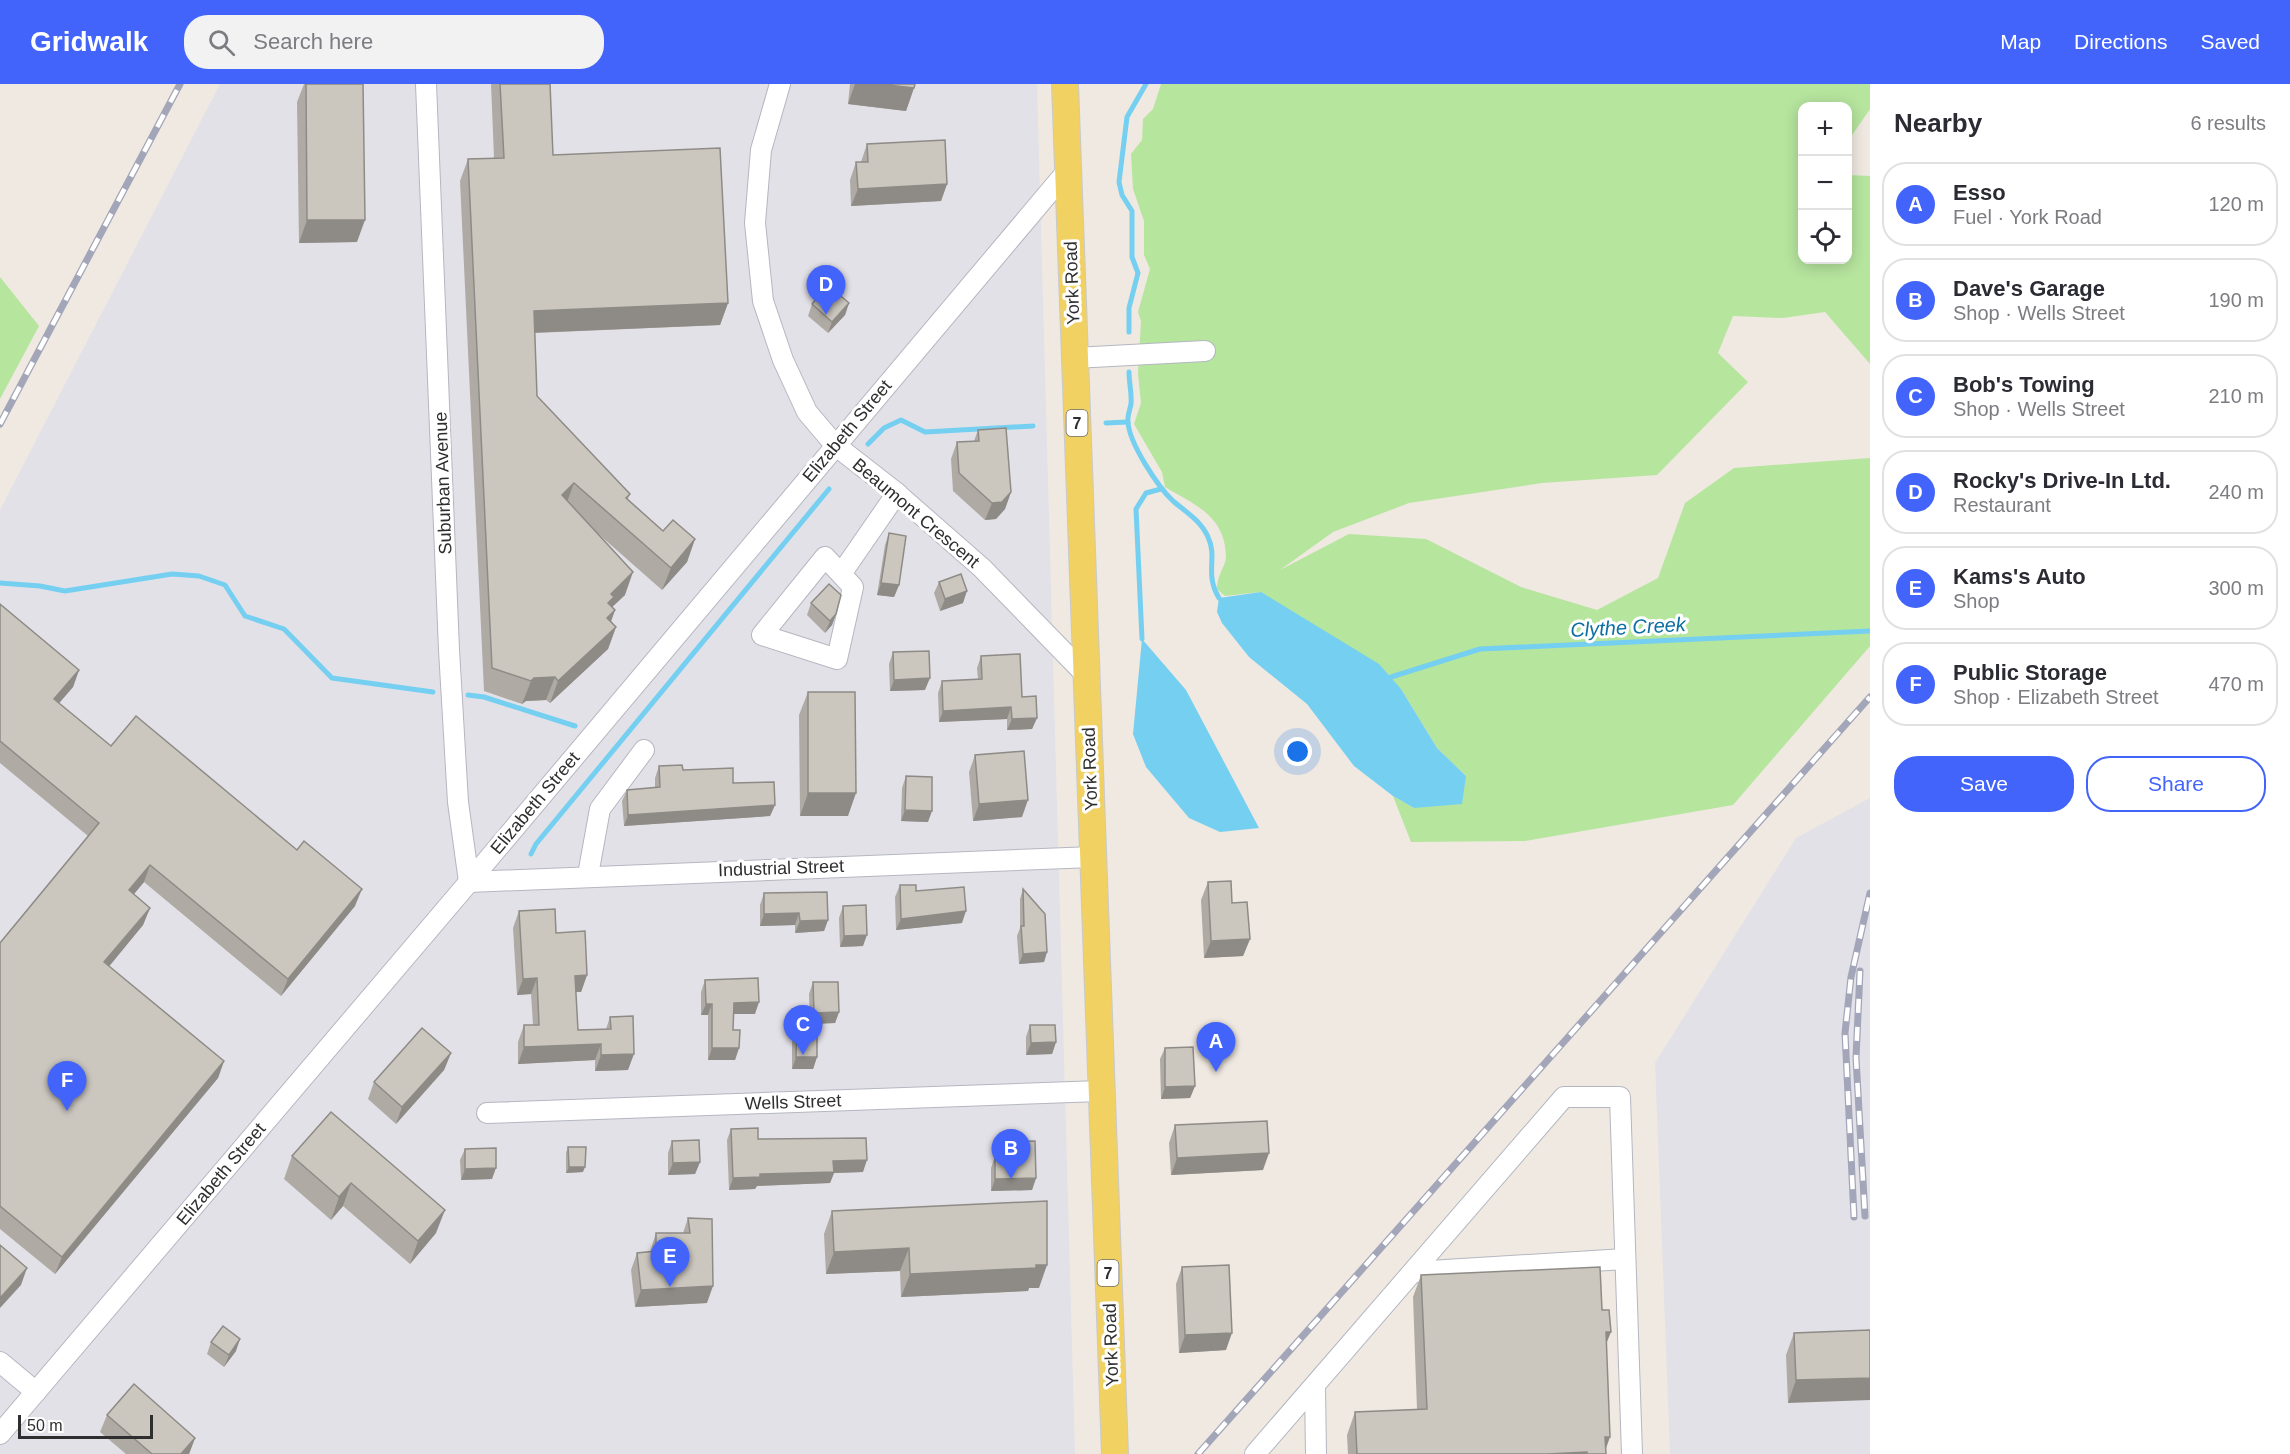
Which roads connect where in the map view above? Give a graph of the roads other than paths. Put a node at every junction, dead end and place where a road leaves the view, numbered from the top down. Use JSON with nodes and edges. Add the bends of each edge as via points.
{"nodes":[{"id":1,"x":426,"y":84,"type":"edge"},
{"id":2,"x":780,"y":84,"type":"edge"},
{"id":3,"x":1065,"y":84,"type":"edge"},
{"id":4,"x":1068,"y":170,"type":"junction"},
{"id":5,"x":1205,"y":351,"type":"dead end"},
{"id":6,"x":1074,"y":358,"type":"junction"},
{"id":7,"x":835,"y":445,"type":"junction"},
{"id":8,"x":897,"y":493,"type":"junction"},
{"id":9,"x":841,"y":574,"type":"junction"},
{"id":10,"x":1087,"y":676,"type":"junction"},
{"id":11,"x":644,"y":750,"type":"dead end"},
{"id":12,"x":1093,"y":857,"type":"junction"},
{"id":13,"x":588,"y":875,"type":"junction"},
{"id":14,"x":469,"y":882,"type":"junction"},
{"id":15,"x":1100,"y":1091,"type":"junction"},
{"id":16,"x":487,"y":1113,"type":"dead end"},
{"id":17,"x":1625,"y":1259,"type":"junction"},
{"id":18,"x":1413,"y":1272,"type":"junction"},
{"id":19,"x":0,"y":1362,"type":"edge"},
{"id":20,"x":1315,"y":1387,"type":"junction"},
{"id":21,"x":36,"y":1392,"type":"junction"},
{"id":22,"x":0,"y":1434,"type":"edge"},
{"id":23,"x":1115,"y":1454,"type":"edge"},
{"id":24,"x":1255,"y":1454,"type":"edge"},
{"id":25,"x":1316,"y":1454,"type":"edge"},
{"id":26,"x":1632,"y":1454,"type":"edge"}],
"edges":[{"from":1,"to":14,"type":"street","name":"Suburban Avenue","via":[[449,650],[458,802]]},
{"from":2,"to":7,"type":"street","name":"Beaumont Crescent","via":[[757,176],[755,223],[763,301],[783,360],[807,412]]},
{"from":3,"to":4,"type":"main road","name":"York Road","number":"7"},
{"from":4,"to":6,"type":"main road","name":"York Road","number":"7"},
{"from":4,"to":7,"type":"street","name":"Elizabeth Street"},
{"from":5,"to":6,"type":"street"},
{"from":6,"to":10,"type":"main road","name":"York Road","number":"7"},
{"from":7,"to":8,"type":"street","name":"Beaumont Crescent"},
{"from":7,"to":14,"type":"street","name":"Elizabeth Street"},
{"from":8,"to":9,"type":"street"},
{"from":8,"to":10,"type":"street","name":"Beaumont Crescent","via":[[982,568]]},
{"from":9,"to":9,"type":"street","via":[[825,557],[762,635],[837,659],[853,587]]},
{"from":10,"to":12,"type":"main road","name":"York Road","number":"7"},
{"from":11,"to":13,"type":"street","via":[[600,809]]},
{"from":12,"to":13,"type":"street","name":"Industrial Street"},
{"from":12,"to":15,"type":"main road","name":"York Road","number":"7"},
{"from":13,"to":14,"type":"street","name":"Industrial Street"},
{"from":14,"to":21,"type":"street","name":"Elizabeth Street"},
{"from":15,"to":16,"type":"street","name":"Wells Street"},
{"from":15,"to":23,"type":"main road","name":"York Road","number":"7"},
{"from":17,"to":18,"type":"street"},
{"from":17,"to":18,"type":"street","via":[[1620,1097],[1564,1097]]},
{"from":17,"to":26,"type":"street"},
{"from":18,"to":20,"type":"street"},
{"from":19,"to":21,"type":"street"},
{"from":20,"to":24,"type":"street"},
{"from":20,"to":25,"type":"street"},
{"from":21,"to":22,"type":"street","name":"Elizabeth Street"}]}
